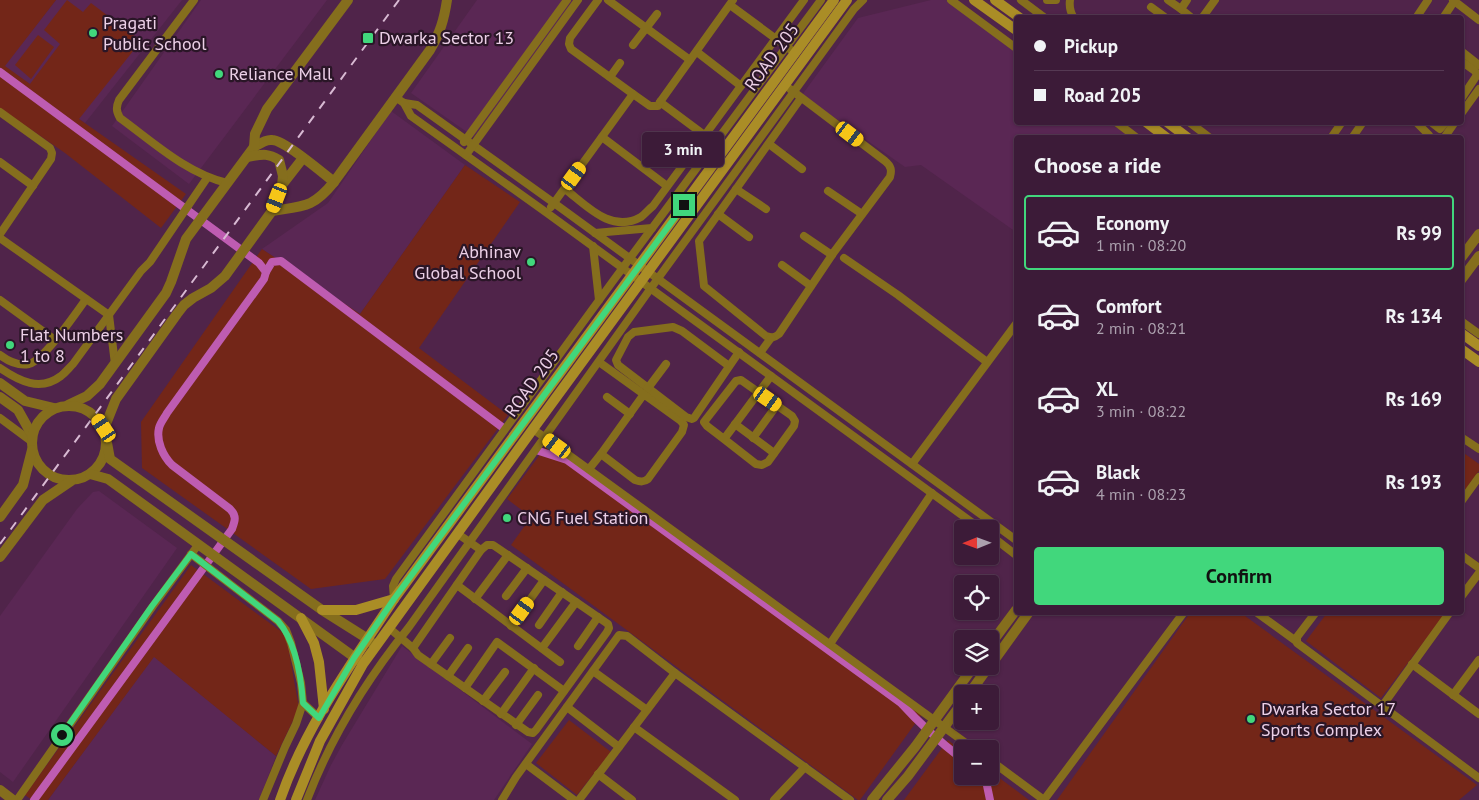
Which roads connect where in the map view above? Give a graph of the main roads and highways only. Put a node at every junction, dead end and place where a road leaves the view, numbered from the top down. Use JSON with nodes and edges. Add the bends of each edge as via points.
{"nodes":[{"id":1,"x":834,"y":0,"type":"edge"},
{"id":2,"x":847,"y":0,"type":"edge"},
{"id":3,"x":974,"y":0,"type":"edge"},
{"id":4,"x":995,"y":0,"type":"edge"},
{"id":5,"x":1016,"y":15,"type":"edge"},
{"id":6,"x":1014,"y":29,"type":"edge"},
{"id":7,"x":1149,"y":125,"type":"edge"},
{"id":8,"x":1171,"y":125,"type":"edge"},
{"id":9,"x":1159,"y":135,"type":"edge"},
{"id":10,"x":1184,"y":135,"type":"edge"},
{"id":11,"x":1464,"y":335,"type":"edge"},
{"id":12,"x":1479,"y":346,"type":"edge"},
{"id":13,"x":1464,"y":351,"type":"edge"},
{"id":14,"x":1479,"y":362,"type":"edge"},
{"id":15,"x":394,"y":599,"type":"junction"},
{"id":16,"x":322,"y":610,"type":"road end"},
{"id":17,"x":301,"y":618,"type":"road end"},
{"id":18,"x":372,"y":643,"type":"junction"},
{"id":19,"x":321,"y":714,"type":"junction"},
{"id":20,"x":280,"y":800,"type":"edge"},
{"id":21,"x":296,"y":800,"type":"edge"}],
"edges":[{"from":1,"to":15,"type":"main road","name":"ROAD 205","via":[[791,50],[639,265]]},
{"from":2,"to":18,"type":"main road","name":"ROAD 205","via":[[389,628]]},
{"from":3,"to":6,"type":"main road"},
{"from":4,"to":5,"type":"main road"},
{"from":7,"to":9,"type":"main road"},
{"from":8,"to":10,"type":"main road"},
{"from":11,"to":12,"type":"main road"},
{"from":13,"to":14,"type":"main road"},
{"from":15,"to":16,"type":"main road","via":[[356,610]]},
{"from":15,"to":18,"type":"main road","name":"ROAD 205"},
{"from":17,"to":19,"type":"main road","via":[[314,643],[319,662]]},
{"from":18,"to":19,"type":"main road","name":"ROAD 205","via":[[354,658]]},
{"from":18,"to":21,"type":"main road","name":"ROAD 205","via":[[320,741]]},
{"from":19,"to":20,"type":"main road","name":"ROAD 205","via":[[289,773]]}]}
